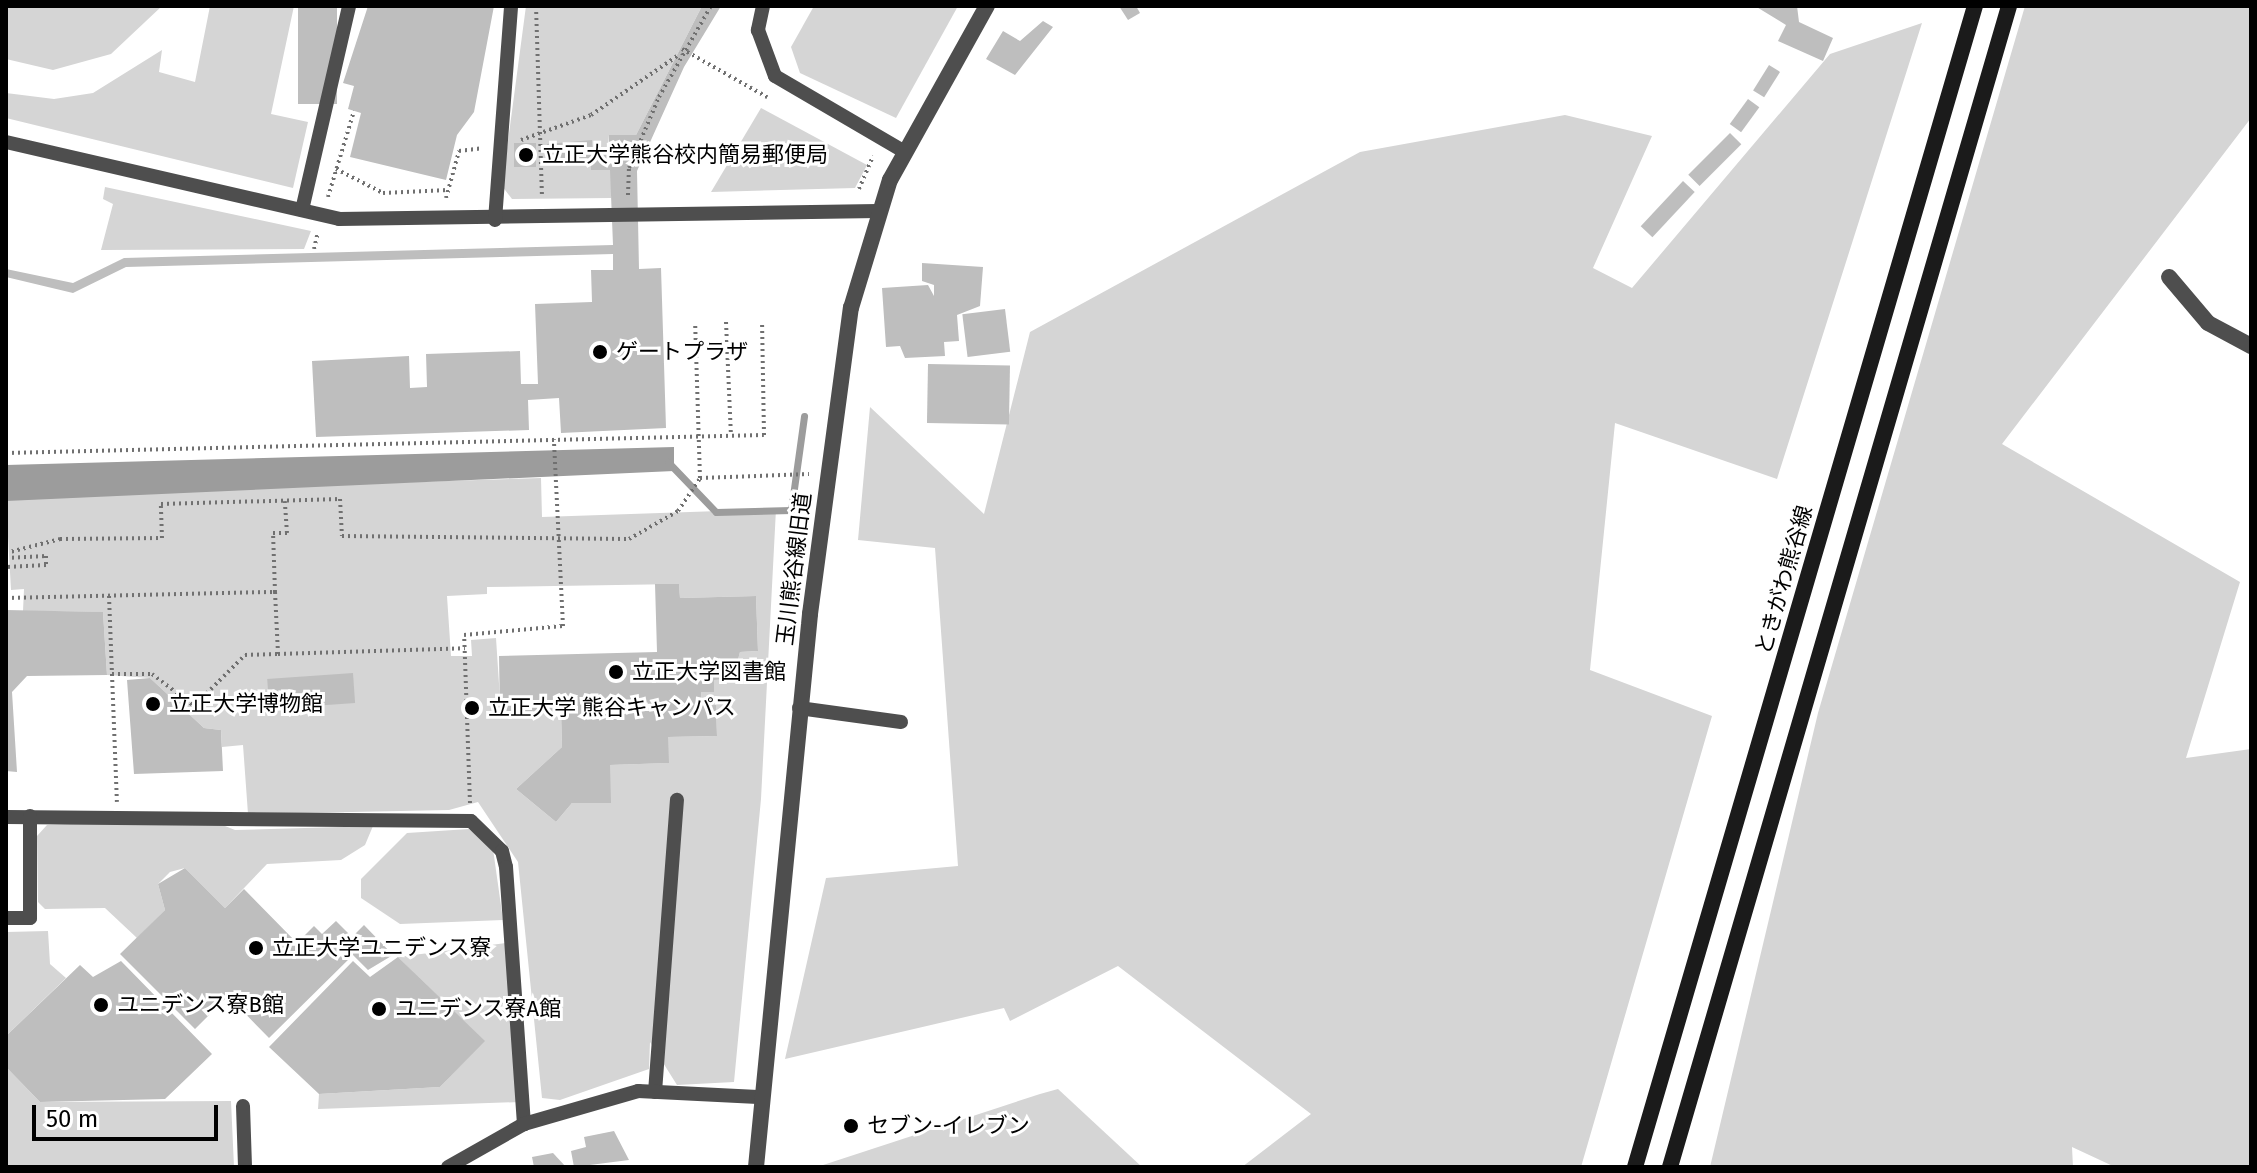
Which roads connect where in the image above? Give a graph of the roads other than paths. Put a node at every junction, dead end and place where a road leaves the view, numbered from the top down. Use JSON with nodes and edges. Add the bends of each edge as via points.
{"nodes":[{"id":1,"x":349,"y":6,"type":"edge"},
{"id":2,"x":511,"y":6,"type":"edge"},
{"id":3,"x":763,"y":6,"type":"edge"},
{"id":4,"x":987,"y":6,"type":"edge"},
{"id":5,"x":1975,"y":6,"type":"edge"},
{"id":6,"x":2009,"y":6,"type":"edge"},
{"id":7,"x":6,"y":142,"type":"edge"},
{"id":8,"x":905,"y":152,"type":"junction"},
{"id":9,"x":302,"y":210,"type":"junction"},
{"id":10,"x":878,"y":211,"type":"junction"},
{"id":11,"x":495,"y":220,"type":"junction"},
{"id":12,"x":2169,"y":277,"type":"dead end"},
{"id":13,"x":2251,"y":346,"type":"edge"},
{"id":14,"x":799,"y":708,"type":"junction"},
{"id":15,"x":901,"y":722,"type":"dead end"},
{"id":16,"x":677,"y":800,"type":"dead end"},
{"id":17,"x":30,"y":816,"type":"junction"},
{"id":18,"x":6,"y":817,"type":"edge"},
{"id":19,"x":6,"y":918,"type":"edge"},
{"id":20,"x":655,"y":1092,"type":"junction"},
{"id":21,"x":758,"y":1097,"type":"junction"},
{"id":22,"x":243,"y":1106,"type":"dead end"},
{"id":23,"x":524,"y":1124,"type":"junction"},
{"id":24,"x":245,"y":1167,"type":"edge"},
{"id":25,"x":448,"y":1167,"type":"edge"},
{"id":26,"x":756,"y":1167,"type":"edge"},
{"id":27,"x":1635,"y":1167,"type":"edge"},
{"id":28,"x":1670,"y":1167,"type":"edge"}],
"edges":[{"from":1,"to":9,"type":"lane"},
{"from":2,"to":11,"type":"lane"},
{"from":3,"to":8,"type":"lane","via":[[758,30],[775,76]]},
{"from":4,"to":8,"type":"street","name":"玉川熊谷線旧道"},
{"from":5,"to":27,"type":"main road","name":"ときがわ熊谷線"},
{"from":6,"to":28,"type":"main road"},
{"from":7,"to":9,"type":"lane"},
{"from":8,"to":10,"type":"street","name":"玉川熊谷線旧道"},
{"from":9,"to":11,"type":"lane"},
{"from":10,"to":11,"type":"lane"},
{"from":10,"to":14,"type":"street","name":"玉川熊谷線旧道","via":[[842,363]]},
{"from":12,"to":13,"type":"street","via":[[2208,323]]},
{"from":14,"to":15,"type":"lane"},
{"from":14,"to":21,"type":"street","name":"玉川熊谷線旧道"},
{"from":16,"to":20,"type":"lane"},
{"from":17,"to":18,"type":"lane"},
{"from":17,"to":19,"type":"lane","via":[[30,918]]},
{"from":17,"to":23,"type":"lane","via":[[199,813],[249,824],[471,821],[502,851],[506,867]]},
{"from":20,"to":21,"type":"lane"},
{"from":20,"to":23,"type":"lane"},
{"from":21,"to":26,"type":"street","name":"玉川熊谷線旧道"},
{"from":22,"to":24,"type":"lane"},
{"from":23,"to":25,"type":"lane"}]}
